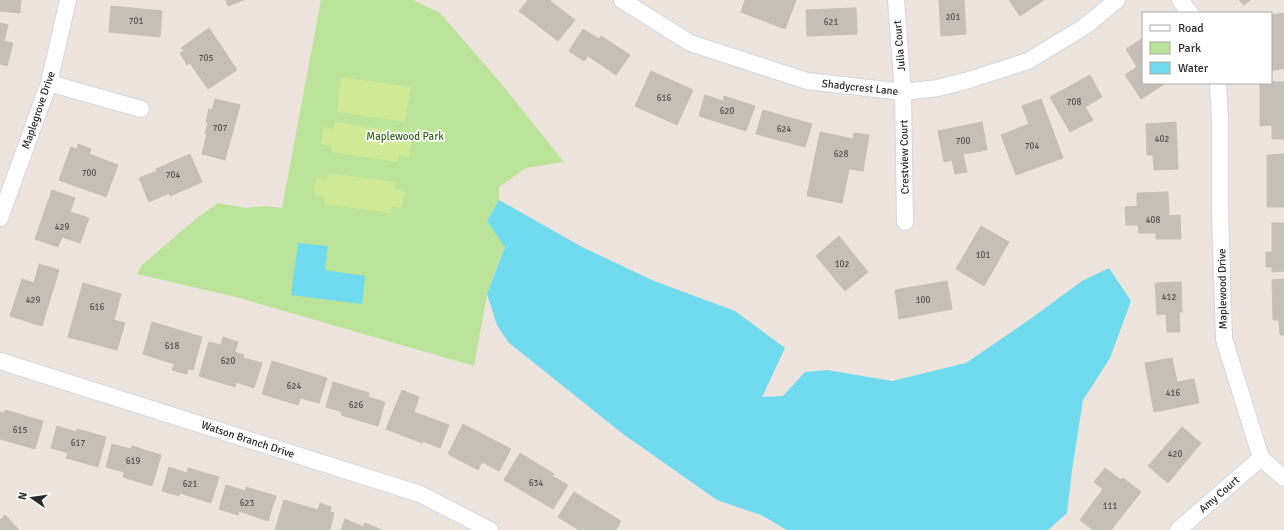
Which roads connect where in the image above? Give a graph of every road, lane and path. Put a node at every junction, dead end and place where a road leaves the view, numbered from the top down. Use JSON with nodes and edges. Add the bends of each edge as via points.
{"nodes":[{"id":1,"x":68,"y":0,"type":"edge"},
{"id":2,"x":622,"y":0,"type":"edge"},
{"id":3,"x":896,"y":0,"type":"edge"},
{"id":4,"x":1117,"y":0,"type":"edge"},
{"id":5,"x":1180,"y":0,"type":"edge"},
{"id":6,"x":1189,"y":12,"type":"edge"},
{"id":7,"x":49,"y":83,"type":"junction"},
{"id":8,"x":1218,"y":84,"type":"edge"},
{"id":9,"x":903,"y":92,"type":"junction"},
{"id":10,"x":140,"y":109,"type":"dead end"},
{"id":11,"x":0,"y":218,"type":"edge"},
{"id":12,"x":905,"y":222,"type":"dead end"},
{"id":13,"x":0,"y":361,"type":"edge"},
{"id":14,"x":1260,"y":458,"type":"junction"},
{"id":15,"x":1284,"y":478,"type":"edge"},
{"id":16,"x":490,"y":530,"type":"edge"},
{"id":17,"x":1178,"y":530,"type":"edge"}],
"edges":[{"from":1,"to":7,"type":"street","name":"Maplegrove Drive"},
{"from":2,"to":9,"type":"street","name":"Shadycrest Lane","via":[[698,46],[807,81]]},
{"from":3,"to":9,"type":"street","name":"Julia Court"},
{"from":4,"to":9,"type":"street","name":"Shadycrest Lane","via":[[1084,27],[1028,61],[938,88]]},
{"from":5,"to":6,"type":"street"},
{"from":7,"to":10,"type":"street"},
{"from":7,"to":11,"type":"street","name":"Maplegrove Drive"},
{"from":8,"to":14,"type":"street","name":"Maplewood Drive","via":[[1224,339]]},
{"from":9,"to":12,"type":"street","name":"Crestview Court"},
{"from":13,"to":16,"type":"street","name":"Watson Branch Drive","via":[[420,494]]},
{"from":14,"to":15,"type":"street"},
{"from":14,"to":17,"type":"street","name":"Amy Court"}]}
